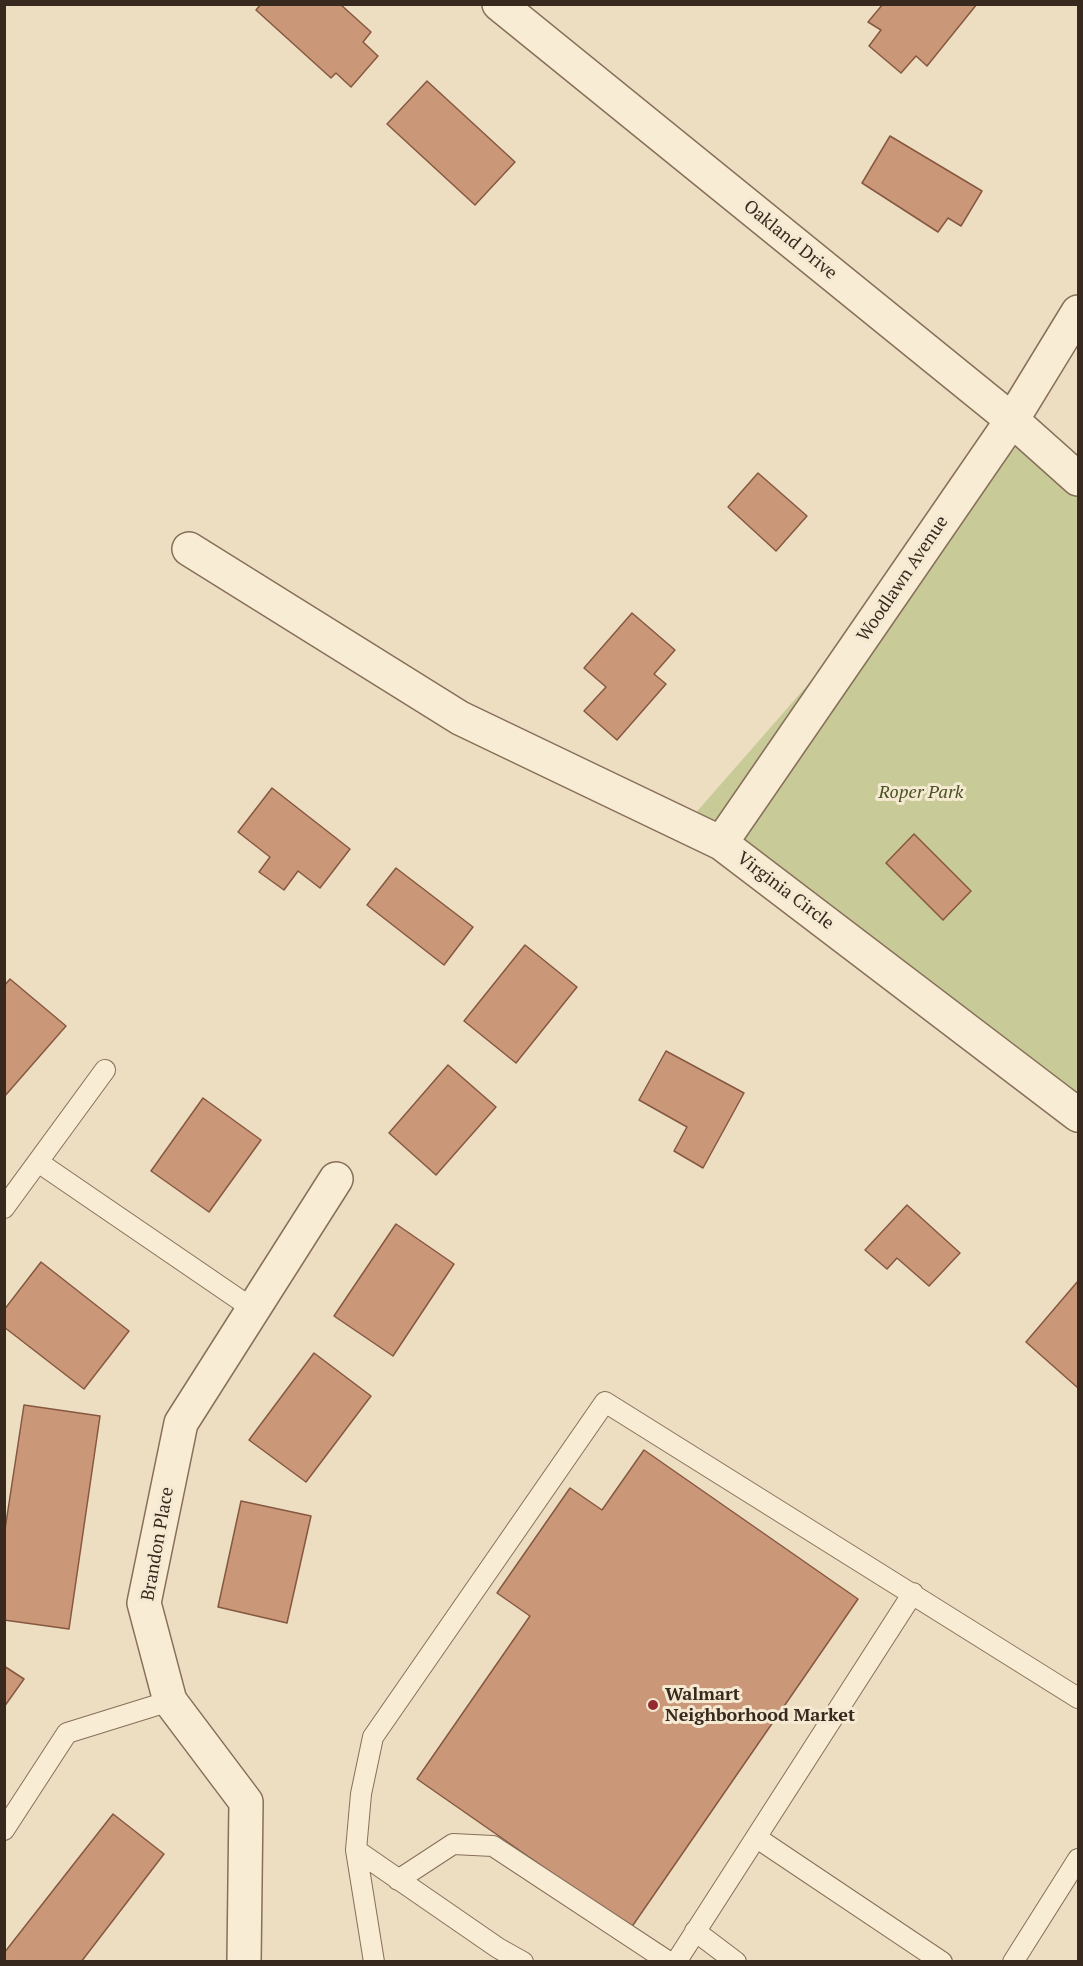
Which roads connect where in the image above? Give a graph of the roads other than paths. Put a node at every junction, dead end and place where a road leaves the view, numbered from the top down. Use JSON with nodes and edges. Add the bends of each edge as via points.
{"nodes":[{"id":1,"x":499,"y":4,"type":"edge"},
{"id":2,"x":1078,"y":312,"type":"edge"},
{"id":3,"x":1012,"y":420,"type":"junction"},
{"id":4,"x":1078,"y":479,"type":"edge"},
{"id":5,"x":189,"y":549,"type":"dead end"},
{"id":6,"x":722,"y":843,"type":"junction"},
{"id":7,"x":105,"y":1070,"type":"dead end"},
{"id":8,"x":1078,"y":1115,"type":"edge"},
{"id":9,"x":38,"y":1162,"type":"junction"},
{"id":10,"x":336,"y":1179,"type":"dead end"},
{"id":11,"x":4,"y":1208,"type":"edge"},
{"id":12,"x":253,"y":1309,"type":"junction"},
{"id":13,"x":913,"y":1593,"type":"junction"},
{"id":14,"x":1078,"y":1698,"type":"edge"},
{"id":15,"x":170,"y":1701,"type":"junction"},
{"id":16,"x":4,"y":1830,"type":"edge"},
{"id":17,"x":757,"y":1838,"type":"junction"},
{"id":18,"x":356,"y":1851,"type":"junction"},
{"id":19,"x":1078,"y":1858,"type":"edge"},
{"id":20,"x":398,"y":1880,"type":"junction"},
{"id":21,"x":695,"y":1931,"type":"junction"},
{"id":22,"x":494,"y":1955,"type":"edge"},
{"id":23,"x":244,"y":1962,"type":"edge"},
{"id":24,"x":374,"y":1962,"type":"edge"},
{"id":25,"x":523,"y":1962,"type":"edge"},
{"id":26,"x":669,"y":1962,"type":"edge"},
{"id":27,"x":676,"y":1962,"type":"edge"},
{"id":28,"x":736,"y":1962,"type":"edge"},
{"id":29,"x":942,"y":1962,"type":"edge"},
{"id":30,"x":1013,"y":1962,"type":"edge"}],
"edges":[{"from":1,"to":3,"type":"street","name":"Oakland Drive"},
{"from":2,"to":3,"type":"street","name":"Woodlawn Avenue"},
{"from":3,"to":4,"type":"street","name":"Oakland Drive"},
{"from":3,"to":6,"type":"street","name":"Woodlawn Avenue"},
{"from":5,"to":6,"type":"street","name":"Virginia Circle","via":[[460,718]]},
{"from":6,"to":8,"type":"street","name":"Virginia Circle"},
{"from":7,"to":9,"type":"lane"},
{"from":9,"to":11,"type":"lane"},
{"from":9,"to":12,"type":"lane"},
{"from":10,"to":12,"type":"street","name":"Brandon Place"},
{"from":12,"to":15,"type":"street","name":"Brandon Place","via":[[181,1423],[144,1603]]},
{"from":13,"to":14,"type":"lane"},
{"from":13,"to":17,"type":"lane"},
{"from":13,"to":18,"type":"lane","via":[[605,1402],[373,1737],[361,1794]]},
{"from":15,"to":16,"type":"lane","via":[[67,1732]]},
{"from":15,"to":23,"type":"street","name":"Brandon Place","via":[[246,1802]]},
{"from":17,"to":21,"type":"lane"},
{"from":17,"to":29,"type":"lane"},
{"from":18,"to":20,"type":"lane"},
{"from":18,"to":24,"type":"lane"},
{"from":19,"to":30,"type":"lane"},
{"from":20,"to":22,"type":"lane"},
{"from":20,"to":26,"type":"lane","via":[[453,1844],[493,1846]]},
{"from":21,"to":27,"type":"lane"},
{"from":21,"to":28,"type":"lane"},
{"from":22,"to":25,"type":"lane"}]}
